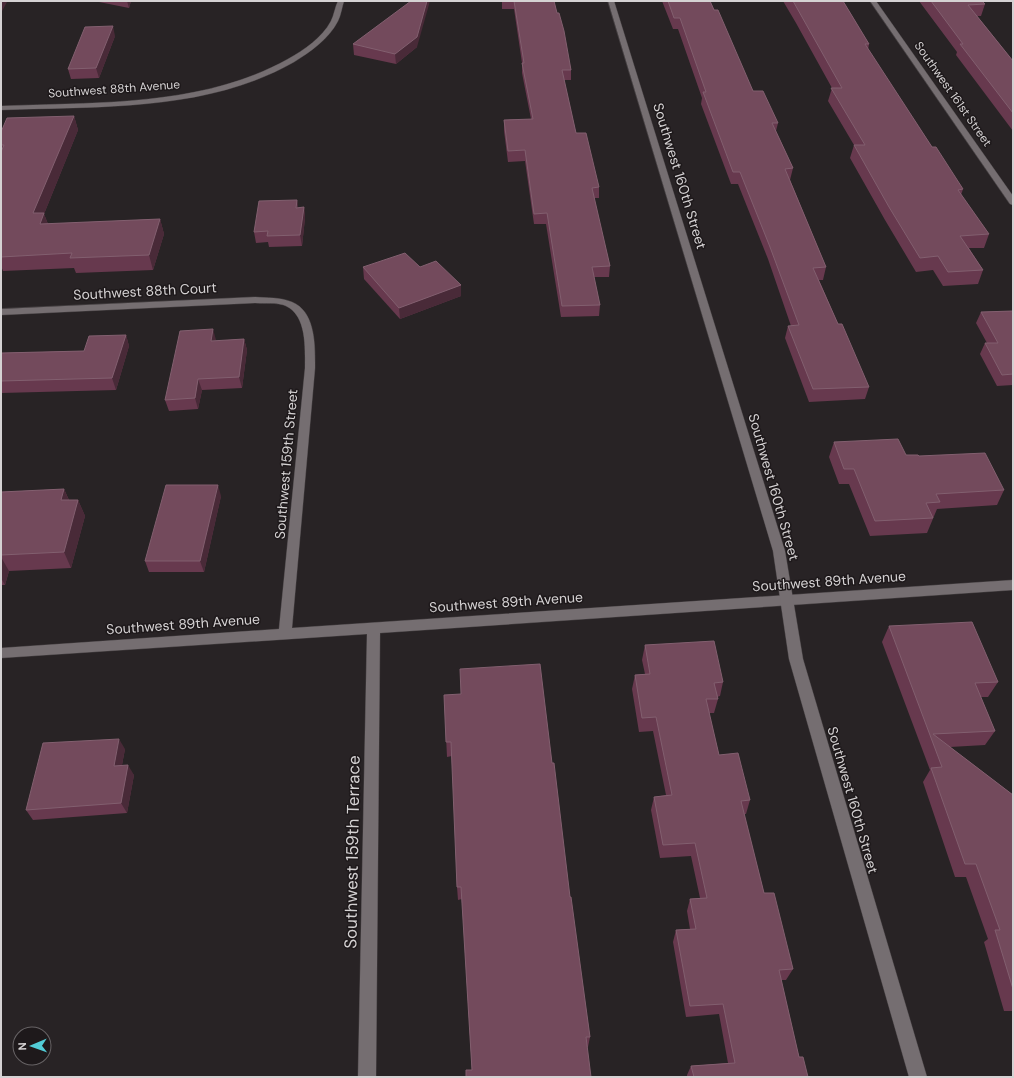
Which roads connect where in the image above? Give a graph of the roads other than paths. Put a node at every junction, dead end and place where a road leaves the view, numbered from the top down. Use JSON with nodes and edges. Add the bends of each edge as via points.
{"nodes":[{"id":1,"x":341,"y":1,"type":"edge"},
{"id":2,"x":611,"y":1,"type":"edge"},
{"id":3,"x":874,"y":1,"type":"edge"},
{"id":4,"x":1,"y":108,"type":"edge"},
{"id":5,"x":1013,"y":202,"type":"edge"},
{"id":6,"x":290,"y":304,"type":"joint"},
{"id":7,"x":1,"y":312,"type":"edge"},
{"id":8,"x":1013,"y":585,"type":"edge"},
{"id":9,"x":786,"y":600,"type":"junction"},
{"id":10,"x":374,"y":627,"type":"junction"},
{"id":11,"x":285,"y":633,"type":"junction"},
{"id":12,"x":1,"y":653,"type":"edge"},
{"id":13,"x":368,"y":1077,"type":"edge"},
{"id":14,"x":918,"y":1077,"type":"edge"}],
"edges":[{"from":1,"to":4,"type":"street","name":"Southwest 88th Avenue","via":[[336,17],[320,40],[304,52],[273,69],[216,89],[167,99]]},
{"from":2,"to":9,"type":"street","name":"Southwest 160th Street","via":[[779,552]]},
{"from":3,"to":5,"type":"street","name":"Southwest 161st Street"},
{"from":6,"to":7,"type":"street","name":"Southwest 88th Court","via":[[270,300],[240,300]]},
{"from":6,"to":11,"type":"street","name":"Southwest 159th Street","via":[[302,314],[308,332],[310,355]]},
{"from":8,"to":9,"type":"street","name":"Southwest 89th Avenue"},
{"from":9,"to":10,"type":"street","name":"Southwest 89th Avenue"},
{"from":9,"to":14,"type":"street","name":"Southwest 160th Street","via":[[796,659]]},
{"from":10,"to":11,"type":"street","name":"Southwest 89th Avenue"},
{"from":10,"to":13,"type":"street","name":"Southwest 159th Terrace"},
{"from":11,"to":12,"type":"street","name":"Southwest 89th Avenue"}]}
